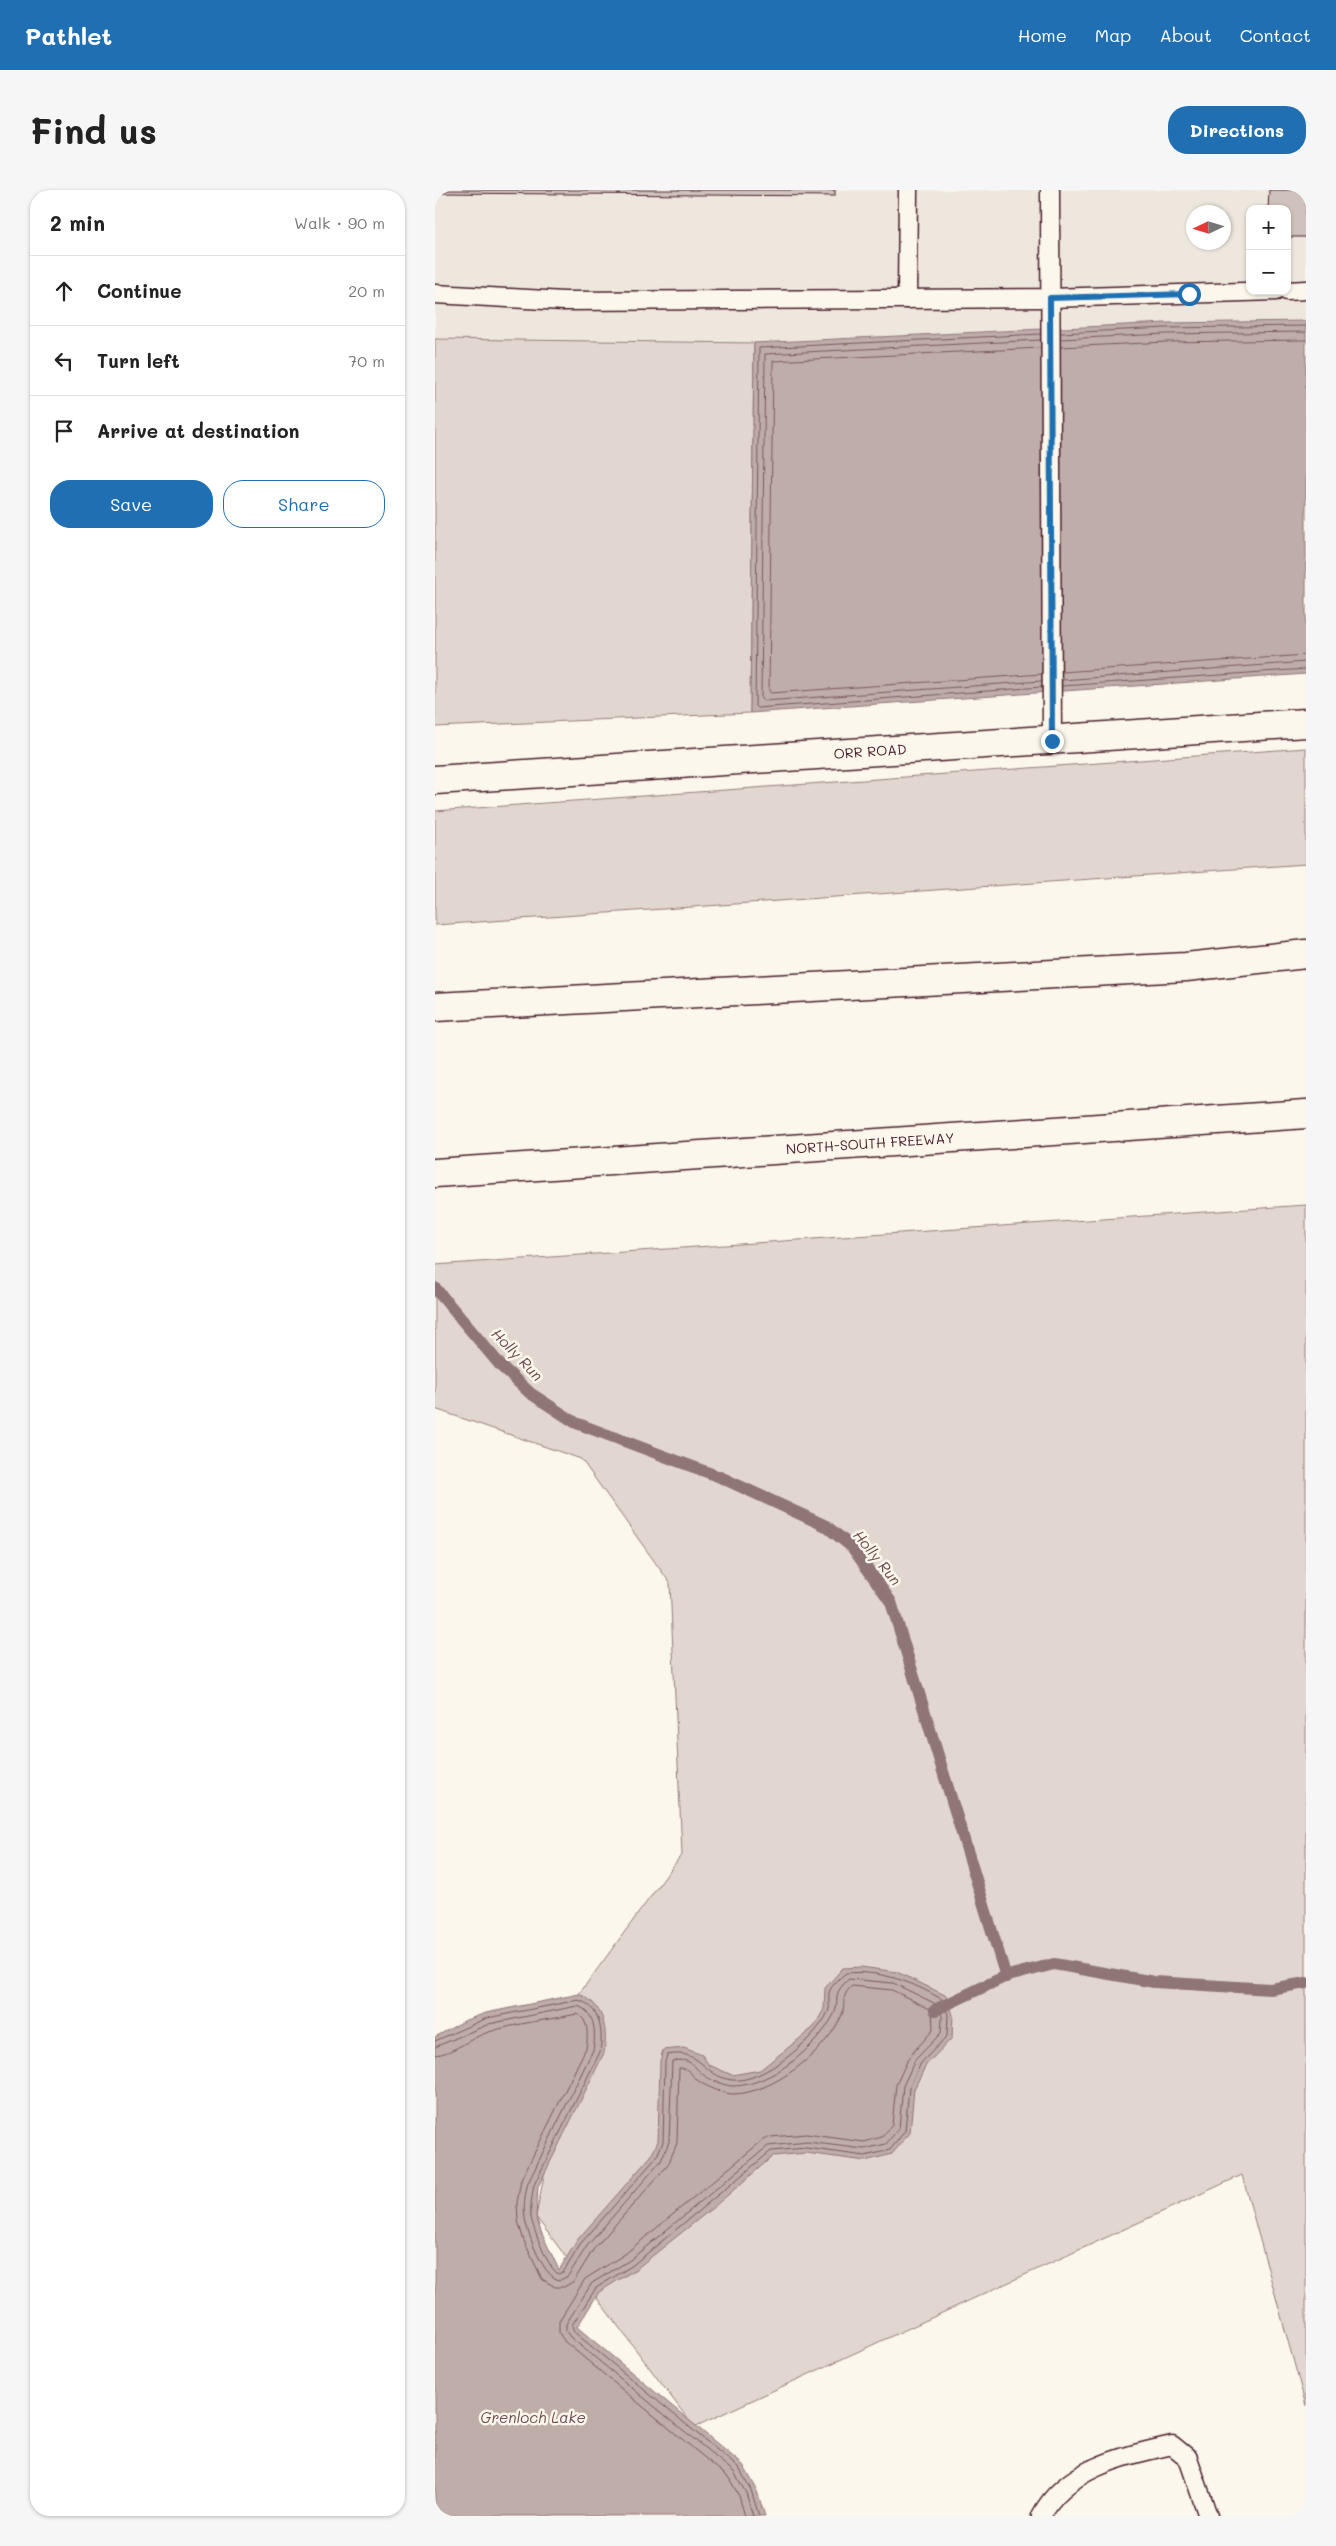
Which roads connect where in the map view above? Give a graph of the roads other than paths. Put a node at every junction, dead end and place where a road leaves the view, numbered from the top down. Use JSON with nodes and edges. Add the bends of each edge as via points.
{"nodes":[{"id":1,"x":908,"y":190,"type":"edge"},
{"id":2,"x":1050,"y":190,"type":"edge"},
{"id":3,"x":1306,"y":290,"type":"edge"},
{"id":4,"x":1291,"y":291,"type":"edge"},
{"id":5,"x":1246,"y":292,"type":"edge"},
{"id":6,"x":435,"y":294,"type":"edge"},
{"id":7,"x":1050,"y":298,"type":"junction"},
{"id":8,"x":907,"y":299,"type":"junction"},
{"id":9,"x":1306,"y":723,"type":"edge"},
{"id":10,"x":1052,"y":741,"type":"junction"},
{"id":11,"x":435,"y":780,"type":"edge"},
{"id":12,"x":1306,"y":954,"type":"edge"},
{"id":13,"x":1306,"y":962,"type":"edge"},
{"id":14,"x":1186,"y":967,"type":"junction"},
{"id":15,"x":435,"y":1006,"type":"edge"},
{"id":16,"x":1306,"y":1114,"type":"edge"},
{"id":17,"x":435,"y":1173,"type":"edge"},
{"id":18,"x":1041,"y":2516,"type":"edge"},
{"id":19,"x":1208,"y":2516,"type":"edge"}],
"edges":[{"from":1,"to":8,"type":"lane"},
{"from":2,"to":7,"type":"lane"},
{"from":3,"to":4,"type":"lane"},
{"from":5,"to":7,"type":"lane"},
{"from":6,"to":8,"type":"lane","via":[[564,301]]},
{"from":7,"to":8,"type":"lane"},
{"from":7,"to":10,"type":"lane"},
{"from":9,"to":10,"type":"main road","name":"ORR ROAD"},
{"from":10,"to":11,"type":"main road","name":"ORR ROAD"},
{"from":12,"to":14,"type":"main road"},
{"from":13,"to":14,"type":"main road"},
{"from":14,"to":15,"type":"main road"},
{"from":16,"to":17,"type":"main road","name":"NORTH-SOUTH FREEWAY"},
{"from":18,"to":19,"type":"lane","via":[[1059,2492],[1080,2474],[1116,2459],[1172,2445],[1187,2458]]}]}
